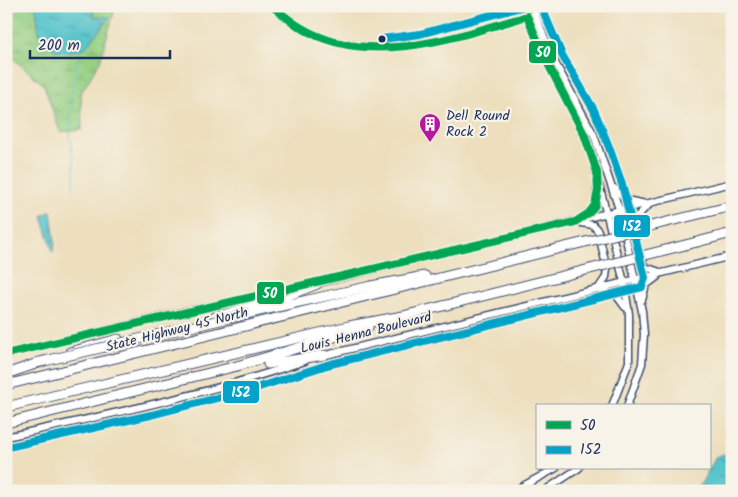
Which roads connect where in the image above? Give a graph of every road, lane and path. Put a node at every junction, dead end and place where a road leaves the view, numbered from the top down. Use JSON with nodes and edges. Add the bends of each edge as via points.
{"nodes":[{"id":1,"x":272,"y":6,"type":"edge"},
{"id":2,"x":524,"y":6,"type":"edge"},
{"id":3,"x":532,"y":6,"type":"edge"},
{"id":4,"x":535,"y":14,"type":"junction"},
{"id":5,"x":527,"y":16,"type":"junction"},
{"id":6,"x":580,"y":124,"type":"junction"},
{"id":7,"x":594,"y":135,"type":"junction"},
{"id":8,"x":597,"y":177,"type":"junction"},
{"id":9,"x":732,"y":183,"type":"edge"},
{"id":10,"x":612,"y":186,"type":"junction"},
{"id":11,"x":650,"y":204,"type":"junction"},
{"id":12,"x":732,"y":206,"type":"edge"},
{"id":13,"x":620,"y":212,"type":"junction"},
{"id":14,"x":607,"y":215,"type":"junction"},
{"id":15,"x":575,"y":222,"type":"junction"},
{"id":16,"x":732,"y":234,"type":"edge"},
{"id":17,"x":732,"y":256,"type":"edge"},
{"id":18,"x":665,"y":272,"type":"junction"},
{"id":19,"x":458,"y":273,"type":"junction"},
{"id":20,"x":635,"y":280,"type":"junction"},
{"id":21,"x":624,"y":282,"type":"junction"},
{"id":22,"x":316,"y":284,"type":"junction"},
{"id":23,"x":598,"y":289,"type":"junction"},
{"id":24,"x":642,"y":311,"type":"junction"},
{"id":25,"x":629,"y":314,"type":"junction"},
{"id":26,"x":403,"y":316,"type":"junction"},
{"id":27,"x":6,"y":354,"type":"edge"},
{"id":28,"x":324,"y":355,"type":"junction"},
{"id":29,"x":6,"y":369,"type":"edge"},
{"id":30,"x":6,"y":374,"type":"edge"},
{"id":31,"x":6,"y":385,"type":"edge"},
{"id":32,"x":613,"y":404,"type":"edge"},
{"id":33,"x":628,"y":404,"type":"edge"},
{"id":34,"x":6,"y":407,"type":"edge"},
{"id":35,"x":6,"y":422,"type":"edge"},
{"id":36,"x":6,"y":437,"type":"edge"},
{"id":37,"x":553,"y":470,"type":"edge"},
{"id":38,"x":576,"y":470,"type":"edge"},
{"id":39,"x":518,"y":490,"type":"edge"},
{"id":40,"x":544,"y":491,"type":"edge"}],
"edges":[{"from":1,"to":5,"type":"main road","via":[[318,36],[334,42],[375,48],[422,44]]},
{"from":2,"to":5,"type":"main road"},
{"from":3,"to":4,"type":"main road"},
{"from":4,"to":5,"type":"main road"},
{"from":4,"to":7,"type":"main road","via":[[554,59]]},
{"from":5,"to":6,"type":"main road"},
{"from":6,"to":7,"type":"main road","via":[[586,125]]},
{"from":6,"to":8,"type":"main road"},
{"from":7,"to":10,"type":"main road"},
{"from":8,"to":14,"type":"main road"},
{"from":8,"to":15,"type":"main road","via":[[595,207]]},
{"from":9,"to":11,"type":"main road"},
{"from":10,"to":11,"type":"main road","via":[[626,200]]},
{"from":10,"to":13,"type":"main road"},
{"from":11,"to":13,"type":"main road"},
{"from":11,"to":18,"type":"main road","via":[[635,220],[637,243],[645,267]]},
{"from":12,"to":19,"type":"highway","name":"State Highway 45 North","bridge":true},
{"from":13,"to":14,"type":"main road"},
{"from":13,"to":20,"type":"main road"},
{"from":14,"to":15,"type":"main road"},
{"from":14,"to":21,"type":"main road"},
{"from":15,"to":22,"type":"main road"},
{"from":15,"to":23,"type":"main road","via":[[593,225],[598,231],[607,269]]},
{"from":16,"to":26,"type":"highway","bridge":true},
{"from":17,"to":18,"type":"main road","name":"Louis Henna Boulevard"},
{"from":18,"to":20,"type":"main road","name":"Louis Henna Boulevard"},
{"from":18,"to":24,"type":"main road","via":[[646,285],[642,292]]},
{"from":19,"to":29,"type":"highway","bridge":true,"via":[[406,279]]},
{"from":19,"to":31,"type":"highway","name":"State Highway 45 North"},
{"from":20,"to":21,"type":"main road","name":"Louis Henna Boulevard"},
{"from":20,"to":24,"type":"main road"},
{"from":21,"to":23,"type":"main road","name":"Louis Henna Boulevard"},
{"from":21,"to":25,"type":"main road"},
{"from":22,"to":27,"type":"main road"},
{"from":22,"to":30,"type":"highway","bridge":true,"via":[[282,298],[184,325],[84,347]]},
{"from":23,"to":25,"type":"main road","via":[[616,295]]},
{"from":23,"to":28,"type":"main road","name":"Louis Henna Boulevard"},
{"from":24,"to":33,"type":"main road","via":[[642,364]]},
{"from":25,"to":32,"type":"main road","via":[[629,362]]},
{"from":26,"to":34,"type":"highway"},
{"from":26,"to":35,"type":"highway","bridge":true,"via":[[290,352]]},
{"from":28,"to":35,"type":"highway","bridge":true,"via":[[294,358]]},
{"from":28,"to":36,"type":"main road","name":"Louis Henna Boulevard","via":[[254,378]]},
{"from":37,"to":39,"type":"main road"},
{"from":38,"to":40,"type":"main road"}]}
